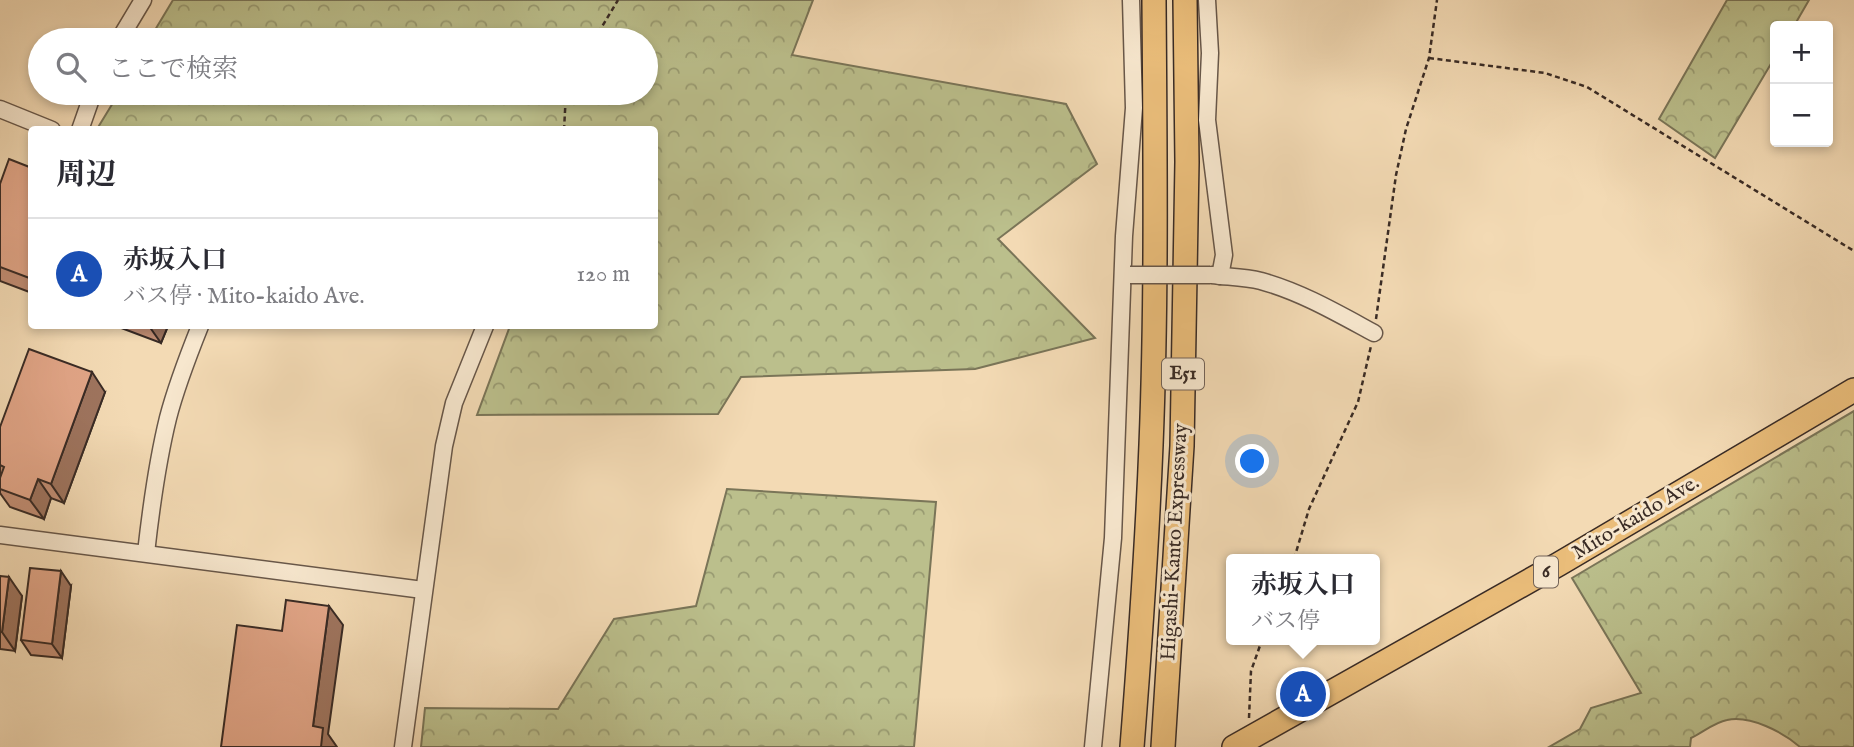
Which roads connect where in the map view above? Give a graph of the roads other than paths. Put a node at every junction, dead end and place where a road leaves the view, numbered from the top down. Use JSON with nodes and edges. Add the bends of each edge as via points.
{"nodes":[{"id":1,"x":143,"y":0,"type":"edge"},
{"id":2,"x":1131,"y":0,"type":"edge"},
{"id":3,"x":1154,"y":0,"type":"edge"},
{"id":4,"x":1185,"y":0,"type":"edge"},
{"id":5,"x":1208,"y":0,"type":"edge"},
{"id":6,"x":126,"y":28,"type":"edge"},
{"id":7,"x":88,"y":105,"type":"edge"},
{"id":8,"x":0,"y":109,"type":"edge"},
{"id":9,"x":42,"y":126,"type":"edge"},
{"id":10,"x":81,"y":126,"type":"edge"},
{"id":11,"x":1126,"y":275,"type":"junction"},
{"id":12,"x":1215,"y":275,"type":"junction"},
{"id":13,"x":199,"y":329,"type":"edge"},
{"id":14,"x":484,"y":329,"type":"edge"},
{"id":15,"x":1374,"y":333,"type":"road end"},
{"id":16,"x":1854,"y":390,"type":"edge"},
{"id":17,"x":0,"y":535,"type":"edge"},
{"id":18,"x":146,"y":553,"type":"junction"},
{"id":19,"x":423,"y":590,"type":"junction"},
{"id":20,"x":1242,"y":743,"type":"edge"},
{"id":21,"x":403,"y":747,"type":"edge"},
{"id":22,"x":1093,"y":747,"type":"edge"},
{"id":23,"x":1132,"y":747,"type":"edge"},
{"id":24,"x":1163,"y":747,"type":"edge"}],
"edges":[{"from":1,"to":6,"type":"street"},
{"from":2,"to":11,"type":"street","via":[[1135,108]]},
{"from":3,"to":23,"type":"highway","name":"Higashi-Kanto Expressway","number":"E51","via":[[1151,443]]},
{"from":4,"to":24,"type":"highway","name":"Higashi-Kanto Expressway","number":"E51","via":[[1182,446]]},
{"from":5,"to":12,"type":"street","via":[[1207,120],[1224,255]]},
{"from":7,"to":10,"type":"street"},
{"from":8,"to":9,"type":"street"},
{"from":11,"to":12,"type":"street","bridge":true},
{"from":11,"to":22,"type":"street","via":[[1113,538]]},
{"from":12,"to":15,"type":"street","via":[[1278,287]]},
{"from":13,"to":18,"type":"street","via":[[168,418]]},
{"from":14,"to":19,"type":"street","via":[[454,403]]},
{"from":16,"to":20,"type":"highway","name":"Mito-kaido Ave.","number":"6"},
{"from":17,"to":18,"type":"street"},
{"from":18,"to":19,"type":"street"},
{"from":19,"to":21,"type":"street"}]}
